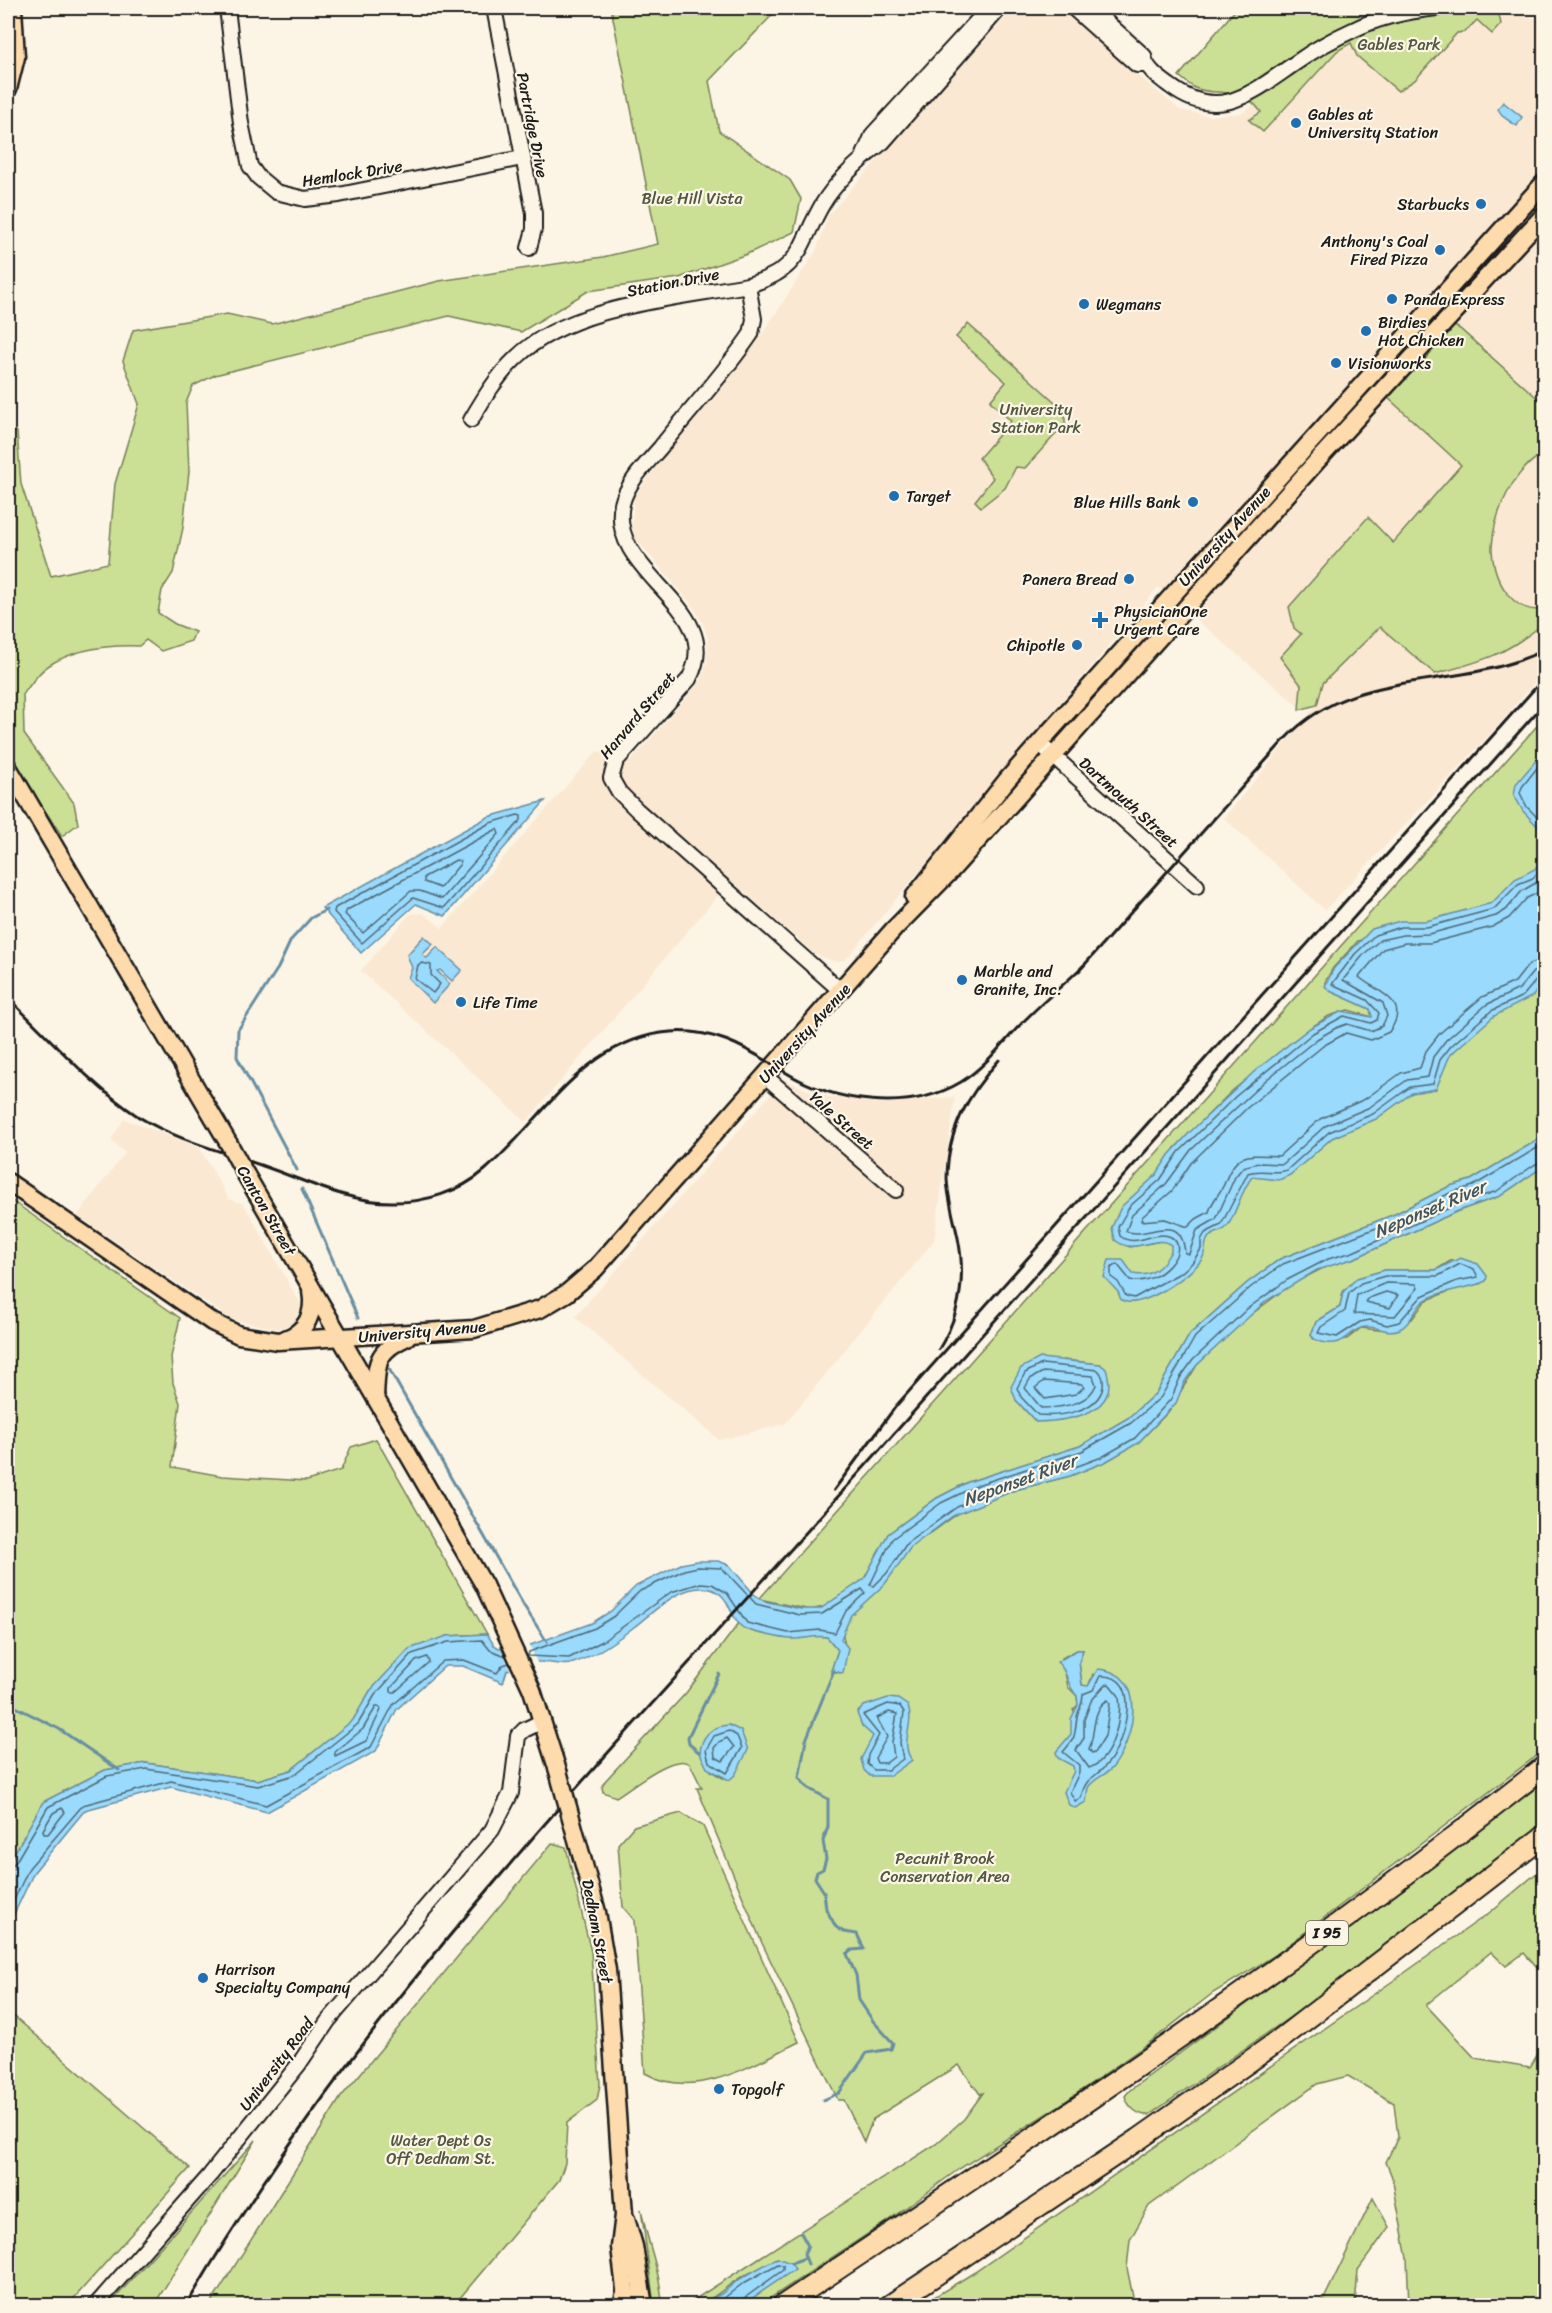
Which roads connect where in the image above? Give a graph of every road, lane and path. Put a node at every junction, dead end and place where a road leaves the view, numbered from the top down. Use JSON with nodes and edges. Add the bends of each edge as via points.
{"nodes":[{"id":1,"x":13,"y":8,"type":"edge"},
{"id":2,"x":227,"y":8,"type":"edge"},
{"id":3,"x":494,"y":8,"type":"edge"},
{"id":4,"x":989,"y":8,"type":"edge"},
{"id":5,"x":1000,"y":8,"type":"edge"},
{"id":6,"x":1073,"y":8,"type":"edge"},
{"id":7,"x":1091,"y":8,"type":"edge"},
{"id":8,"x":1437,"y":8,"type":"edge"},
{"id":9,"x":1146,"y":65,"type":"junction"},
{"id":10,"x":8,"y":89,"type":"edge"},
{"id":11,"x":864,"y":157,"type":"junction"},
{"id":12,"x":522,"y":158,"type":"junction"},
{"id":13,"x":1545,"y":183,"type":"edge"},
{"id":14,"x":1545,"y":215,"type":"edge"},
{"id":15,"x":529,"y":248,"type":"dead end"},
{"id":16,"x":748,"y":285,"type":"junction"},
{"id":17,"x":471,"y":420,"type":"dead end"},
{"id":18,"x":1039,"y":743,"type":"junction"},
{"id":19,"x":1053,"y":756,"type":"junction"},
{"id":20,"x":8,"y":767,"type":"edge"},
{"id":21,"x":1197,"y":886,"type":"dead end"},
{"id":22,"x":894,"y":929,"type":"junction"},
{"id":23,"x":841,"y":991,"type":"junction"},
{"id":24,"x":765,"y":1076,"type":"junction"},
{"id":25,"x":8,"y":1182,"type":"edge"},
{"id":26,"x":896,"y":1190,"type":"dead end"},
{"id":27,"x":310,"y":1287,"type":"junction"},
{"id":28,"x":416,"y":1333,"type":"junction"},
{"id":29,"x":339,"y":1337,"type":"junction"},
{"id":30,"x":278,"y":1341,"type":"junction"},
{"id":31,"x":375,"y":1398,"type":"junction"},
{"id":32,"x":518,"y":1658,"type":"joint"},
{"id":33,"x":543,"y":1721,"type":"junction"},
{"id":34,"x":1545,"y":1767,"type":"edge"},
{"id":35,"x":1545,"y":1836,"type":"edge"},
{"id":36,"x":624,"y":2215,"type":"junction"},
{"id":37,"x":625,"y":2302,"type":"edge"},
{"id":38,"x":95,"y":2306,"type":"edge"},
{"id":39,"x":644,"y":2306,"type":"edge"},
{"id":40,"x":782,"y":2306,"type":"edge"},
{"id":41,"x":889,"y":2306,"type":"edge"}],
"edges":[{"from":1,"to":10,"type":"main road","via":[[16,57]]},
{"from":2,"to":12,"type":"street","name":"Hemlock Drive","via":[[250,166],[276,192],[305,199],[339,195]]},
{"from":3,"to":12,"type":"street","name":"Partridge Drive"},
{"from":4,"to":11,"type":"street","name":"Station Drive","via":[[873,134]]},
{"from":5,"to":11,"type":"street","name":"Station Drive","via":[[883,142]]},
{"from":6,"to":9,"type":"street","via":[[1137,65]]},
{"from":7,"to":9,"type":"street","via":[[1144,56]]},
{"from":8,"to":9,"type":"street","via":[[1394,15],[1353,30],[1306,55],[1244,98],[1224,103],[1190,99]]},
{"from":11,"to":16,"type":"street","name":"Station Drive","via":[[829,195],[796,258],[775,275]]},
{"from":12,"to":15,"type":"street","name":"Partridge Drive","via":[[534,213]]},
{"from":13,"to":18,"type":"main road","name":"University Avenue"},
{"from":14,"to":19,"type":"main road","name":"University Avenue","via":[[1317,461]]},
{"from":16,"to":17,"type":"street","name":"Station Drive","via":[[593,315],[566,324],[517,356]]},
{"from":16,"to":23,"type":"street","name":"Harvard Street","via":[[754,319],[751,334],[640,472],[624,500],[621,521],[625,542],[690,623],[696,650],[689,679],[616,761],[610,775],[619,792],[637,810]]},
{"from":18,"to":19,"type":"street","name":"Dartmouth Street"},
{"from":18,"to":22,"type":"main road","name":"University Avenue","via":[[934,870]]},
{"from":19,"to":21,"type":"street","name":"Dartmouth Street"},
{"from":19,"to":22,"type":"main road","name":"University Avenue"},
{"from":20,"to":27,"type":"main road","name":"Canton Street","bridge":true},
{"from":22,"to":23,"type":"main road","name":"University Avenue"},
{"from":23,"to":24,"type":"main road","name":"University Avenue"},
{"from":24,"to":26,"type":"street","name":"Yale Street"},
{"from":24,"to":28,"type":"main road","name":"University Avenue","via":[[595,1269],[567,1293],[532,1312],[491,1326]]},
{"from":25,"to":30,"type":"main road","name":"University Avenue","via":[[219,1326],[246,1337]]},
{"from":27,"to":29,"type":"main road","name":"Canton Street"},
{"from":27,"to":30,"type":"main road","via":[[312,1308],[308,1321],[296,1334]]},
{"from":28,"to":29,"type":"main road","name":"University Avenue"},
{"from":28,"to":31,"type":"main road","via":[[395,1342],[381,1354],[376,1366]]},
{"from":29,"to":30,"type":"main road","name":"University Avenue"},
{"from":29,"to":31,"type":"main road","name":"Canton Street"},
{"from":31,"to":32,"type":"main road","name":"Canton Street","via":[[471,1562]]},
{"from":32,"to":33,"type":"main road","name":"Dedham Street"},
{"from":33,"to":36,"type":"main road","name":"Dedham Street","bridge":true,"via":[[597,1912],[607,1970]]},
{"from":33,"to":38,"type":"street","name":"University Road","via":[[518,1736],[511,1793],[492,1830],[328,2021],[299,2064],[210,2175]]},
{"from":34,"to":40,"type":"highway","number":"I 95","via":[[1392,1885],[1190,2032]]},
{"from":35,"to":41,"type":"highway","via":[[1274,2044]]},
{"from":36,"to":37,"type":"main road","name":"Dedham Street","via":[[620,2241]]},
{"from":36,"to":39,"type":"main road","name":"Dedham Street"}]}
